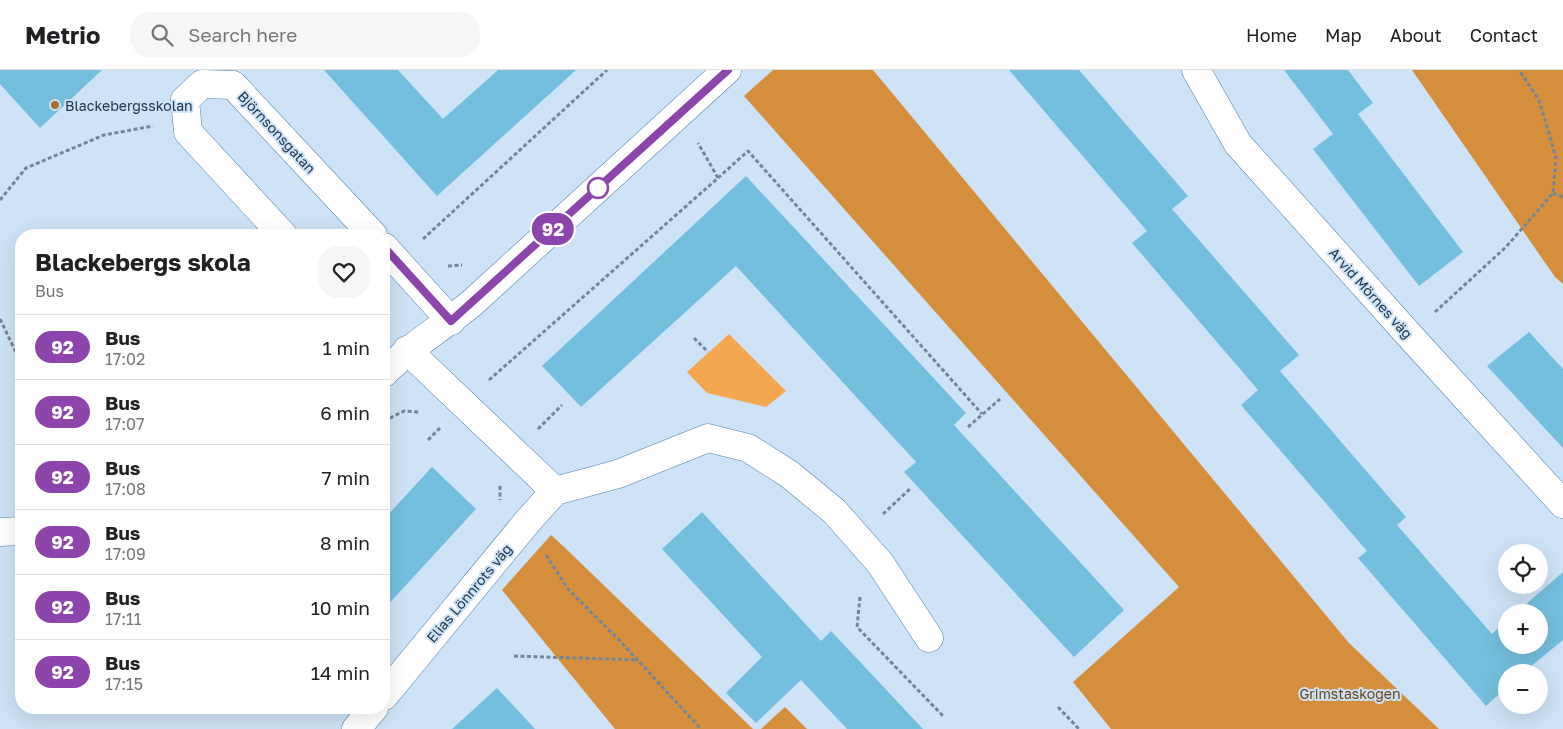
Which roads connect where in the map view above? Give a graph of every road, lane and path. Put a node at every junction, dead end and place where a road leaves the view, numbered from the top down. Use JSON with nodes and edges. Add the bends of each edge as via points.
{"nodes":[{"id":1,"x":607,"y":70,"type":"edge"},
{"id":2,"x":728,"y":70,"type":"edge"},
{"id":3,"x":1196,"y":70,"type":"edge"},
{"id":4,"x":1519,"y":70,"type":"edge"},
{"id":5,"x":155,"y":125,"type":"dead end"},
{"id":6,"x":697,"y":140,"type":"dead end"},
{"id":7,"x":718,"y":178,"type":"junction"},
{"id":8,"x":1553,"y":193,"type":"junction"},
{"id":9,"x":1563,"y":197,"type":"edge"},
{"id":10,"x":0,"y":200,"type":"edge"},
{"id":11,"x":277,"y":229,"type":"edge"},
{"id":12,"x":366,"y":229,"type":"edge"},
{"id":13,"x":421,"y":240,"type":"dead end"},
{"id":14,"x":390,"y":254,"type":"edge"},
{"id":15,"x":1433,"y":314,"type":"dead end"},
{"id":16,"x":0,"y":319,"type":"edge"},
{"id":17,"x":451,"y":321,"type":"junction"},
{"id":18,"x":694,"y":338,"type":"dead end"},
{"id":19,"x":15,"y":350,"type":"edge"},
{"id":20,"x":708,"y":352,"type":"dead end"},
{"id":21,"x":393,"y":355,"type":"edge"},
{"id":22,"x":482,"y":386,"type":"dead end"},
{"id":23,"x":1000,"y":399,"type":"dead end"},
{"id":24,"x":562,"y":405,"type":"dead end"},
{"id":25,"x":982,"y":414,"type":"junction"},
{"id":26,"x":427,"y":415,"type":"dead end"},
{"id":27,"x":390,"y":418,"type":"edge"},
{"id":28,"x":439,"y":422,"type":"dead end"},
{"id":29,"x":968,"y":427,"type":"dead end"},
{"id":30,"x":532,"y":436,"type":"dead end"},
{"id":31,"x":428,"y":440,"type":"dead end"},
{"id":32,"x":498,"y":477,"type":"dead end"},
{"id":33,"x":911,"y":488,"type":"dead end"},
{"id":34,"x":555,"y":491,"type":"junction"},
{"id":35,"x":500,"y":502,"type":"dead end"},
{"id":36,"x":1563,"y":504,"type":"edge"},
{"id":37,"x":879,"y":518,"type":"dead end"},
{"id":38,"x":15,"y":531,"type":"edge"},
{"id":39,"x":0,"y":532,"type":"edge"},
{"id":40,"x":543,"y":551,"type":"dead end"},
{"id":41,"x":860,"y":589,"type":"dead end"},
{"id":42,"x":929,"y":638,"type":"dead end"},
{"id":43,"x":514,"y":656,"type":"dead end"},
{"id":44,"x":638,"y":660,"type":"junction"},
{"id":45,"x":390,"y":689,"type":"edge"},
{"id":46,"x":1058,"y":707,"type":"dead end"},
{"id":47,"x":369,"y":714,"type":"edge"},
{"id":48,"x":944,"y":717,"type":"dead end"},
{"id":49,"x":356,"y":729,"type":"edge"},
{"id":50,"x":701,"y":729,"type":"edge"},
{"id":51,"x":1080,"y":729,"type":"edge"}],
"edges":[{"from":1,"to":13,"type":"path"},
{"from":2,"to":17,"type":"street"},
{"from":3,"to":36,"type":"street","name":"Arvid Mörnes väg","via":[[1238,144]]},
{"from":4,"to":8,"type":"path","via":[[1538,100],[1556,158]]},
{"from":5,"to":10,"type":"path","via":[[104,135],[26,168]]},
{"from":6,"to":7,"type":"path"},
{"from":7,"to":22,"type":"path"},
{"from":7,"to":25,"type":"path","via":[[748,151]]},
{"from":8,"to":9,"type":"path"},
{"from":8,"to":15,"type":"path","via":[[1506,247]]},
{"from":11,"to":12,"type":"street","name":"Björnsonsgatan","via":[[188,132],[185,100],[202,84],[233,84]]},
{"from":14,"to":17,"type":"street"},
{"from":16,"to":19,"type":"path"},
{"from":17,"to":21,"type":"street"},
{"from":18,"to":20,"type":"path"},
{"from":21,"to":34,"type":"street"},
{"from":23,"to":25,"type":"path"},
{"from":24,"to":30,"type":"path"},
{"from":25,"to":29,"type":"path"},
{"from":26,"to":27,"type":"path","via":[[404,411]]},
{"from":28,"to":31,"type":"path","via":[[443,426]]},
{"from":32,"to":35,"type":"path"},
{"from":33,"to":37,"type":"path"},
{"from":34,"to":42,"type":"street","via":[[618,474],[708,438],[748,448],[789,474],[834,511],[880,563]]},
{"from":34,"to":45,"type":"street","name":"Elias Lönnrots väg"},
{"from":38,"to":39,"type":"street"},
{"from":40,"to":44,"type":"path","via":[[568,590]]},
{"from":41,"to":48,"type":"path","via":[[857,627]]},
{"from":43,"to":44,"type":"path"},
{"from":44,"to":50,"type":"path"},
{"from":46,"to":51,"type":"path"},
{"from":47,"to":49,"type":"street"}]}
